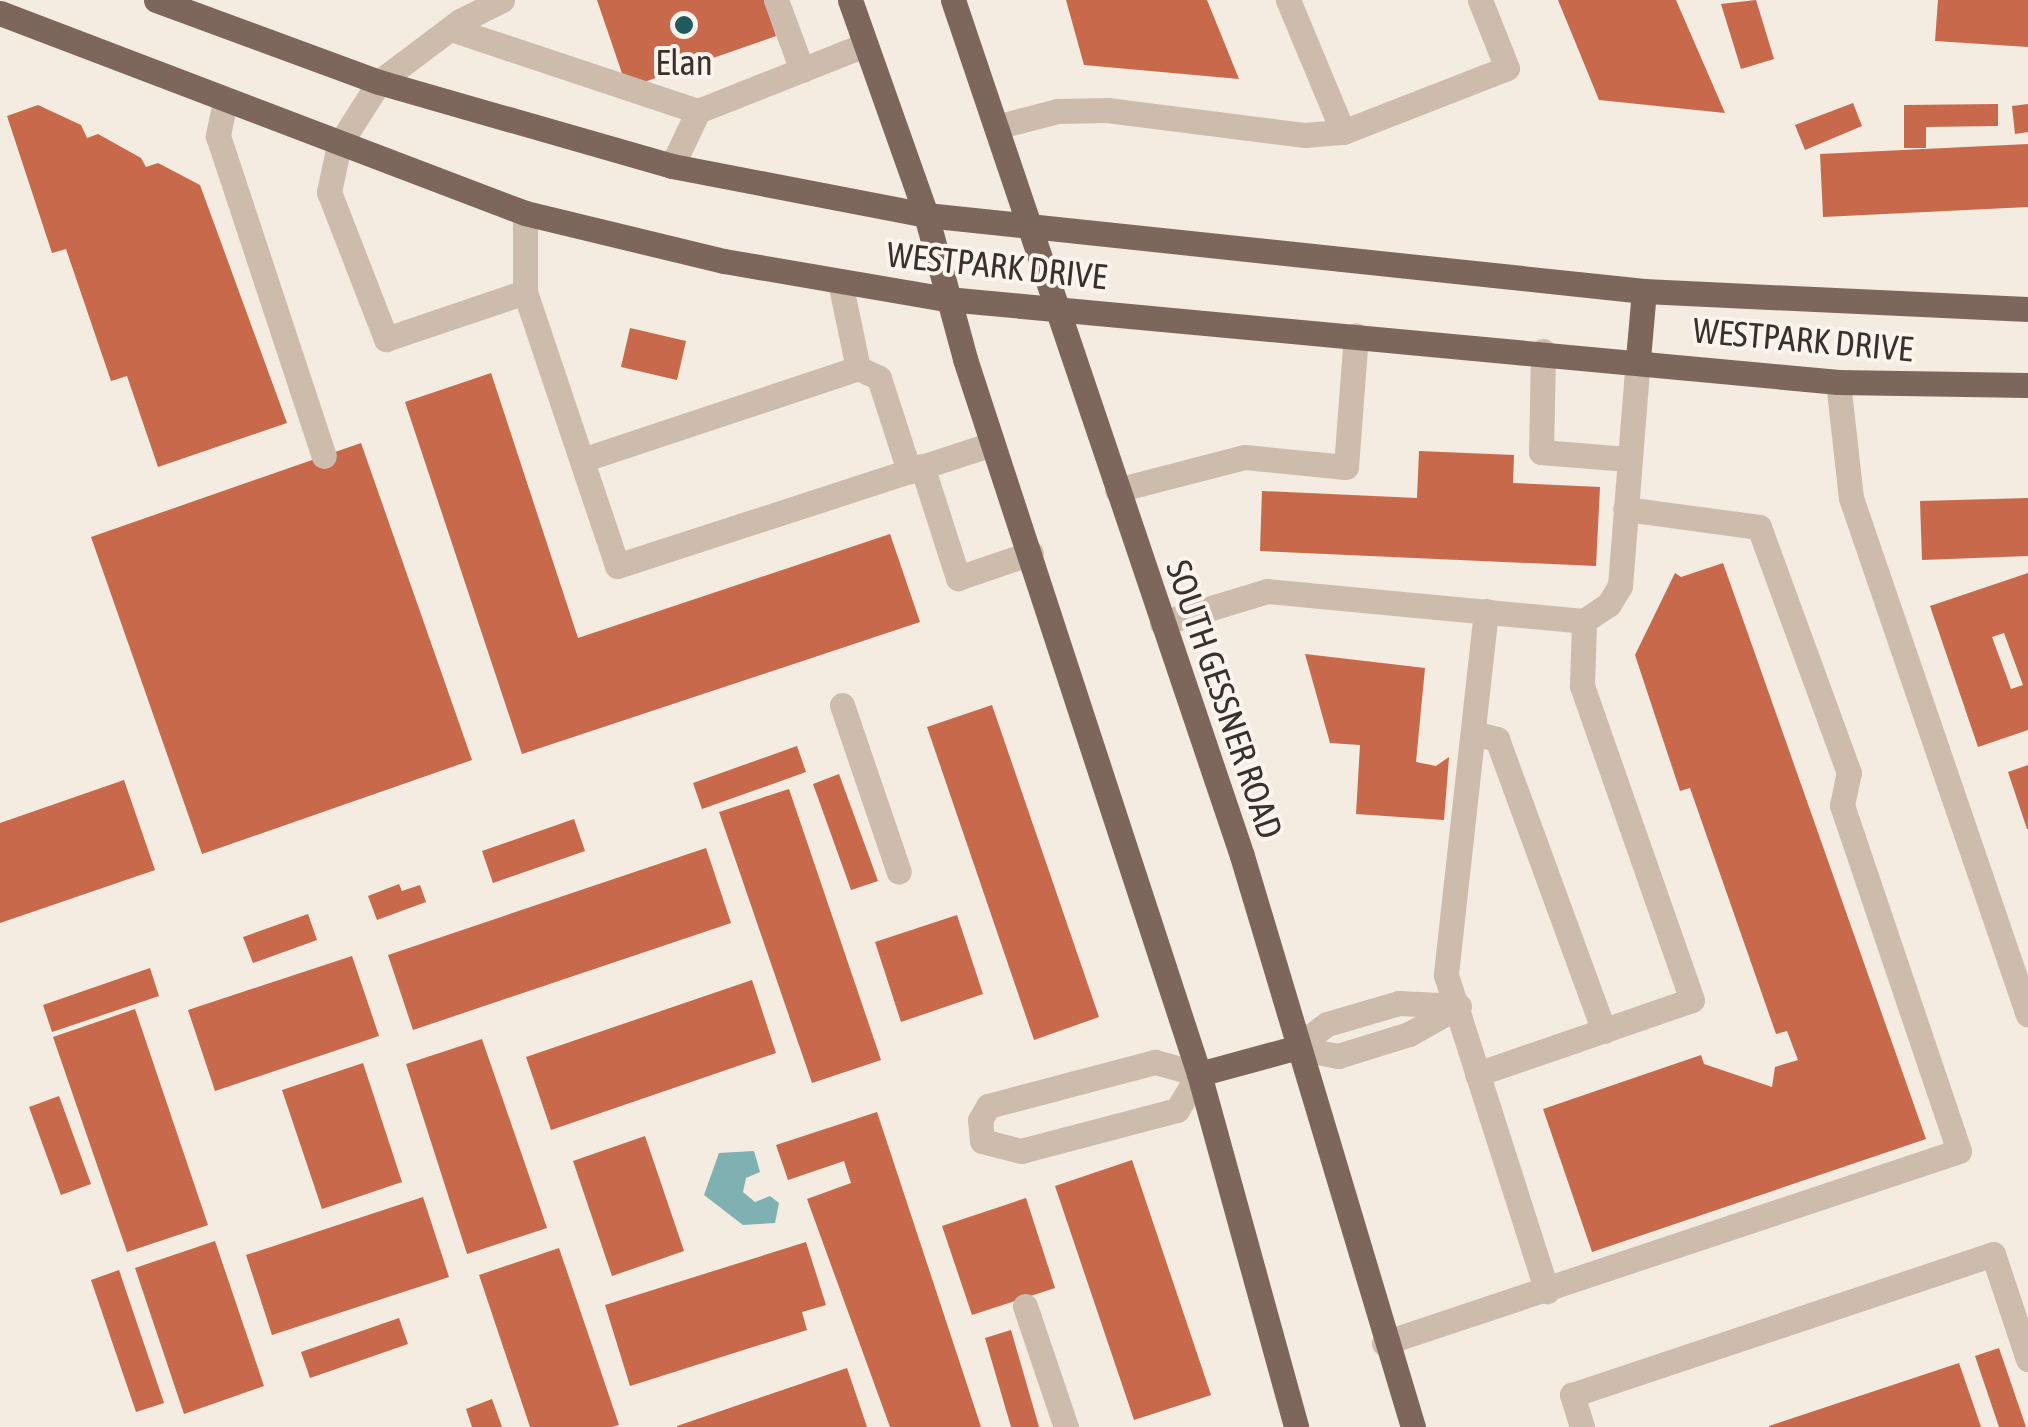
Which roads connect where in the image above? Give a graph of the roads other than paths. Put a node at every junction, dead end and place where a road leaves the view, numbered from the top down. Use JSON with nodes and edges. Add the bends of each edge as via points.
{"nodes":[{"id":1,"x":156,"y":0,"type":"edge"},
{"id":2,"x":502,"y":0,"type":"edge"},
{"id":3,"x":776,"y":0,"type":"edge"},
{"id":4,"x":850,"y":0,"type":"edge"},
{"id":5,"x":953,"y":0,"type":"edge"},
{"id":6,"x":1288,"y":0,"type":"edge"},
{"id":7,"x":1480,"y":0,"type":"edge"},
{"id":8,"x":0,"y":14,"type":"edge"},
{"id":9,"x":451,"y":29,"type":"junction"},
{"id":10,"x":865,"y":45,"type":"junction"},
{"id":11,"x":802,"y":70,"type":"junction"},
{"id":12,"x":379,"y":82,"type":"junction"},
{"id":13,"x":225,"y":102,"type":"junction"},
{"id":14,"x":698,"y":111,"type":"junction"},
{"id":15,"x":996,"y":127,"type":"junction"},
{"id":16,"x":1343,"y":132,"type":"junction"},
{"id":17,"x":339,"y":145,"type":"junction"},
{"id":18,"x":672,"y":166,"type":"junction"},
{"id":19,"x":525,"y":212,"type":"junction"},
{"id":20,"x":926,"y":215,"type":"junction"},
{"id":21,"x":1032,"y":228,"type":"junction"},
{"id":22,"x":840,"y":282,"type":"junction"},
{"id":23,"x":1644,"y":291,"type":"junction"},
{"id":24,"x":525,"y":292,"type":"junction"},
{"id":25,"x":947,"y":299,"type":"junction"},
{"id":26,"x":1056,"y":308,"type":"junction"},
{"id":27,"x":2028,"y":309,"type":"edge"},
{"id":28,"x":1356,"y":335,"type":"junction"},
{"id":29,"x":1542,"y":352,"type":"junction"},
{"id":30,"x":1638,"y":359,"type":"junction"},
{"id":31,"x":858,"y":368,"type":"junction"},
{"id":32,"x":1838,"y":382,"type":"junction"},
{"id":33,"x":2028,"y":385,"type":"edge"},
{"id":34,"x":993,"y":444,"type":"junction"},
{"id":35,"x":324,"y":456,"type":"dead end"},
{"id":36,"x":1628,"y":459,"type":"junction"},
{"id":37,"x":582,"y":460,"type":"junction"},
{"id":38,"x":915,"y":468,"type":"junction"},
{"id":39,"x":1116,"y":490,"type":"junction"},
{"id":40,"x":1625,"y":508,"type":"junction"},
{"id":41,"x":1031,"y":553,"type":"junction"},
{"id":42,"x":1486,"y":611,"type":"junction"},
{"id":43,"x":1584,"y":621,"type":"junction"},
{"id":44,"x":1162,"y":622,"type":"junction"},
{"id":45,"x":842,"y":705,"type":"dead end"},
{"id":46,"x":1473,"y":733,"type":"junction"},
{"id":47,"x":899,"y":872,"type":"dead end"},
{"id":48,"x":1459,"y":1006,"type":"junction"},
{"id":49,"x":2028,"y":1015,"type":"edge"},
{"id":50,"x":1604,"y":1031,"type":"junction"},
{"id":51,"x":1295,"y":1048,"type":"junction"},
{"id":52,"x":1199,"y":1074,"type":"junction"},
{"id":53,"x":1477,"y":1074,"type":"junction"},
{"id":54,"x":1547,"y":1291,"type":"junction"},
{"id":55,"x":1025,"y":1306,"type":"dead end"},
{"id":56,"x":1384,"y":1342,"type":"junction"},
{"id":57,"x":2028,"y":1360,"type":"edge"},
{"id":58,"x":1066,"y":1427,"type":"edge"},
{"id":59,"x":1296,"y":1427,"type":"edge"},
{"id":60,"x":1413,"y":1427,"type":"edge"},
{"id":61,"x":1582,"y":1427,"type":"edge"}],
"edges":[{"from":1,"to":12,"type":"main road","name":"WESTPARK DRIVE"},
{"from":2,"to":9,"type":"lane"},
{"from":3,"to":11,"type":"lane"},
{"from":4,"to":10,"type":"main road"},
{"from":5,"to":15,"type":"main road","name":"SOUTH GESSNER ROAD"},
{"from":6,"to":16,"type":"lane"},
{"from":7,"to":16,"type":"lane","via":[[1506,68]]},
{"from":8,"to":13,"type":"main road","name":"WESTPARK DRIVE"},
{"from":9,"to":12,"type":"lane"},
{"from":9,"to":14,"type":"lane"},
{"from":10,"to":11,"type":"lane"},
{"from":10,"to":20,"type":"main road"},
{"from":11,"to":14,"type":"lane"},
{"from":12,"to":17,"type":"lane"},
{"from":12,"to":18,"type":"main road","name":"WESTPARK DRIVE"},
{"from":13,"to":17,"type":"main road","name":"WESTPARK DRIVE"},
{"from":13,"to":35,"type":"lane","via":[[218,136]]},
{"from":14,"to":18,"type":"lane"},
{"from":15,"to":16,"type":"lane","via":[[1058,112],[1107,110],[1264,131]]},
{"from":15,"to":21,"type":"main road","name":"SOUTH GESSNER ROAD"},
{"from":17,"to":19,"type":"main road","name":"WESTPARK DRIVE"},
{"from":17,"to":24,"type":"lane","via":[[329,192],[386,339]]},
{"from":18,"to":20,"type":"main road","name":"WESTPARK DRIVE"},
{"from":19,"to":22,"type":"main road","name":"WESTPARK DRIVE"},
{"from":19,"to":24,"type":"lane"},
{"from":20,"to":21,"type":"main road","name":"WESTPARK DRIVE"},
{"from":20,"to":25,"type":"main road"},
{"from":21,"to":23,"type":"main road","name":"WESTPARK DRIVE"},
{"from":21,"to":26,"type":"main road","name":"SOUTH GESSNER ROAD"},
{"from":22,"to":25,"type":"main road","name":"WESTPARK DRIVE"},
{"from":22,"to":31,"type":"lane"},
{"from":23,"to":27,"type":"main road","name":"WESTPARK DRIVE"},
{"from":23,"to":30,"type":"main road"},
{"from":24,"to":37,"type":"lane"},
{"from":25,"to":26,"type":"main road","name":"WESTPARK DRIVE"},
{"from":25,"to":34,"type":"main road"},
{"from":26,"to":28,"type":"main road","name":"WESTPARK DRIVE"},
{"from":26,"to":39,"type":"main road","name":"SOUTH GESSNER ROAD"},
{"from":28,"to":29,"type":"main road","name":"WESTPARK DRIVE"},
{"from":28,"to":39,"type":"lane","via":[[1346,467],[1245,457]]},
{"from":29,"to":30,"type":"main road","name":"WESTPARK DRIVE"},
{"from":29,"to":36,"type":"lane","via":[[1541,452]]},
{"from":30,"to":32,"type":"main road","name":"WESTPARK DRIVE"},
{"from":30,"to":36,"type":"lane"},
{"from":31,"to":37,"type":"lane"},
{"from":31,"to":38,"type":"lane","via":[[879,378]]},
{"from":32,"to":33,"type":"main road","name":"WESTPARK DRIVE"},
{"from":32,"to":49,"type":"lane","via":[[1852,498]]},
{"from":34,"to":38,"type":"lane"},
{"from":34,"to":41,"type":"main road"},
{"from":36,"to":40,"type":"lane"},
{"from":37,"to":38,"type":"lane","via":[[617,566]]},
{"from":38,"to":41,"type":"lane","via":[[958,578]]},
{"from":39,"to":44,"type":"main road","name":"SOUTH GESSNER ROAD"},
{"from":40,"to":43,"type":"lane","via":[[1620,586],[1609,604]]},
{"from":40,"to":54,"type":"lane","via":[[1759,527],[1849,773],[1842,804],[1959,1151]]},
{"from":41,"to":52,"type":"main road"},
{"from":42,"to":43,"type":"lane"},
{"from":42,"to":44,"type":"lane","via":[[1268,592]]},
{"from":42,"to":46,"type":"lane"},
{"from":43,"to":50,"type":"lane","via":[[1582,686],[1692,1000]]},
{"from":44,"to":51,"type":"main road","name":"SOUTH GESSNER ROAD","via":[[1242,856]]},
{"from":45,"to":47,"type":"lane"},
{"from":46,"to":48,"type":"lane","via":[[1446,975]]},
{"from":46,"to":50,"type":"lane","via":[[1496,739]]},
{"from":48,"to":51,"type":"lane","via":[[1399,1003],[1327,1024]]},
{"from":48,"to":53,"type":"lane"},
{"from":50,"to":53,"type":"lane"},
{"from":51,"to":52,"type":"main road"},
{"from":51,"to":56,"type":"main road","name":"SOUTH GESSNER ROAD"},
{"from":52,"to":52,"type":"lane","via":[[1155,1062],[1030,1090],[988,1106],[980,1120],[982,1141],[1021,1151],[1178,1110]]},
{"from":52,"to":59,"type":"main road"},
{"from":53,"to":54,"type":"lane"},
{"from":54,"to":56,"type":"lane"},
{"from":55,"to":58,"type":"lane"},
{"from":56,"to":60,"type":"main road","name":"SOUTH GESSNER ROAD"},
{"from":57,"to":61,"type":"lane","via":[[1992,1254],[1572,1395]]}]}
